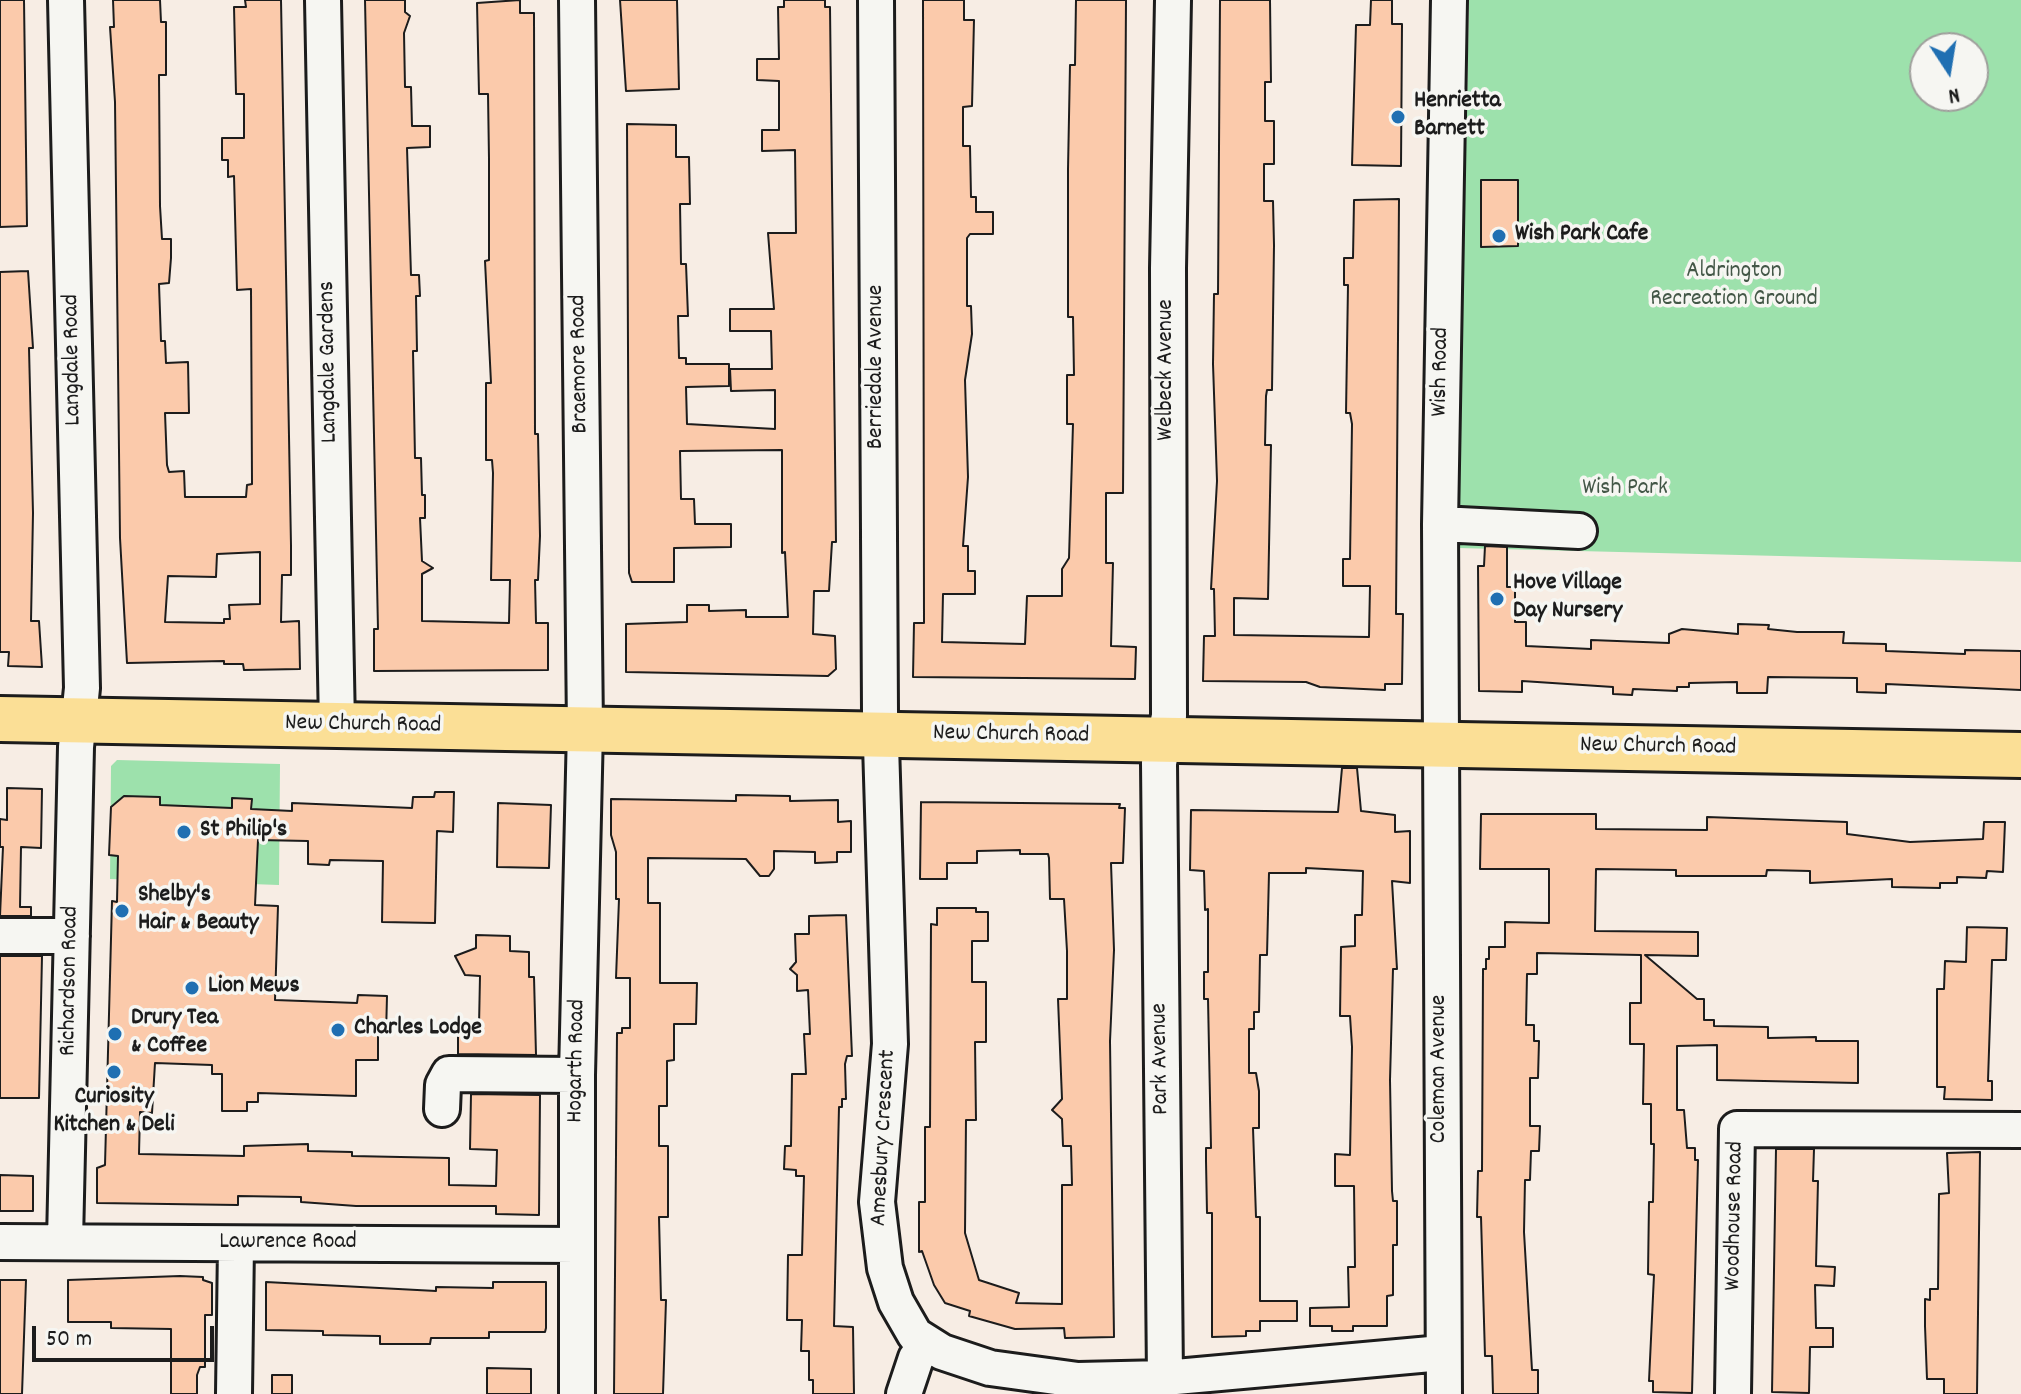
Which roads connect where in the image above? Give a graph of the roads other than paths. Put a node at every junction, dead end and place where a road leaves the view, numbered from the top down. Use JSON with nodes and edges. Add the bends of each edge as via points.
{"nodes":[{"id":1,"x":66,"y":0,"type":"edge"},
{"id":2,"x":323,"y":0,"type":"edge"},
{"id":3,"x":577,"y":0,"type":"edge"},
{"id":4,"x":876,"y":0,"type":"edge"},
{"id":5,"x":1173,"y":0,"type":"edge"},
{"id":6,"x":1449,"y":0,"type":"edge"},
{"id":7,"x":1440,"y":524,"type":"junction"},
{"id":8,"x":1579,"y":531,"type":"dead end"},
{"id":9,"x":0,"y":719,"type":"edge"},
{"id":10,"x":80,"y":721,"type":"junction"},
{"id":11,"x":337,"y":725,"type":"junction"},
{"id":12,"x":585,"y":729,"type":"junction"},
{"id":13,"x":884,"y":733,"type":"junction"},
{"id":14,"x":1164,"y":739,"type":"junction"},
{"id":15,"x":1441,"y":745,"type":"junction"},
{"id":16,"x":2021,"y":755,"type":"edge"},
{"id":17,"x":0,"y":936,"type":"edge"},
{"id":18,"x":72,"y":936,"type":"junction"},
{"id":19,"x":577,"y":1075,"type":"junction"},
{"id":20,"x":442,"y":1109,"type":"dead end"},
{"id":21,"x":2021,"y":1130,"type":"edge"},
{"id":22,"x":65,"y":1241,"type":"junction"},
{"id":23,"x":0,"y":1242,"type":"edge"},
{"id":24,"x":236,"y":1244,"type":"junction"},
{"id":25,"x":577,"y":1245,"type":"junction"},
{"id":26,"x":928,"y":1344,"type":"junction"},
{"id":27,"x":1442,"y":1353,"type":"junction"},
{"id":28,"x":1165,"y":1378,"type":"junction"},
{"id":29,"x":234,"y":1394,"type":"edge"},
{"id":30,"x":577,"y":1394,"type":"edge"},
{"id":31,"x":904,"y":1394,"type":"edge"},
{"id":32,"x":1444,"y":1394,"type":"edge"},
{"id":33,"x":1733,"y":1394,"type":"edge"}],
"edges":[{"from":1,"to":10,"type":"street","name":"Langdale Road"},
{"from":2,"to":11,"type":"street","name":"Langdale Gardens"},
{"from":3,"to":12,"type":"street","name":"Braemore Road"},
{"from":4,"to":13,"type":"street","name":"Berriedale Avenue"},
{"from":5,"to":14,"type":"street","name":"Welbeck Avenue","via":[[1169,716]]},
{"from":6,"to":7,"type":"street","name":"Wish Road"},
{"from":7,"to":8,"type":"street"},
{"from":7,"to":15,"type":"street","name":"Wish Road"},
{"from":9,"to":10,"type":"main road","name":"New Church Road"},
{"from":10,"to":11,"type":"main road","name":"New Church Road"},
{"from":10,"to":18,"type":"street","name":"Richardson Road"},
{"from":11,"to":12,"type":"main road","name":"New Church Road"},
{"from":12,"to":13,"type":"main road","name":"New Church Road"},
{"from":12,"to":19,"type":"street","name":"Hogarth Road"},
{"from":13,"to":14,"type":"main road","name":"New Church Road"},
{"from":13,"to":26,"type":"street","name":"Amesbury Crescent","via":[[890,1044],[878,1226],[896,1302],[915,1335]]},
{"from":14,"to":15,"type":"main road","name":"New Church Road"},
{"from":14,"to":28,"type":"street","name":"Park Avenue","via":[[1159,778]]},
{"from":15,"to":16,"type":"main road","name":"New Church Road"},
{"from":15,"to":27,"type":"street","name":"Coleman Avenue"},
{"from":17,"to":18,"type":"street"},
{"from":18,"to":22,"type":"street","name":"Richardson Road"},
{"from":19,"to":20,"type":"street","via":[[449,1074]]},
{"from":19,"to":25,"type":"street","name":"Hogarth Road"},
{"from":21,"to":33,"type":"street","name":"Woodhouse Road","via":[[1737,1129]]},
{"from":22,"to":23,"type":"street","name":"Lawrence Road"},
{"from":22,"to":24,"type":"street","name":"Lawrence Road"},
{"from":24,"to":25,"type":"street","name":"Lawrence Road"},
{"from":24,"to":29,"type":"street"},
{"from":25,"to":30,"type":"street","name":"Hogarth Road"},
{"from":26,"to":28,"type":"street","name":"Amesbury Crescent","via":[[990,1368],[1028,1375]]},
{"from":26,"to":31,"type":"street","via":[[916,1358]]},
{"from":27,"to":28,"type":"street","name":"Amesbury Crescent"},
{"from":27,"to":32,"type":"street","name":"Coleman Avenue"}]}
